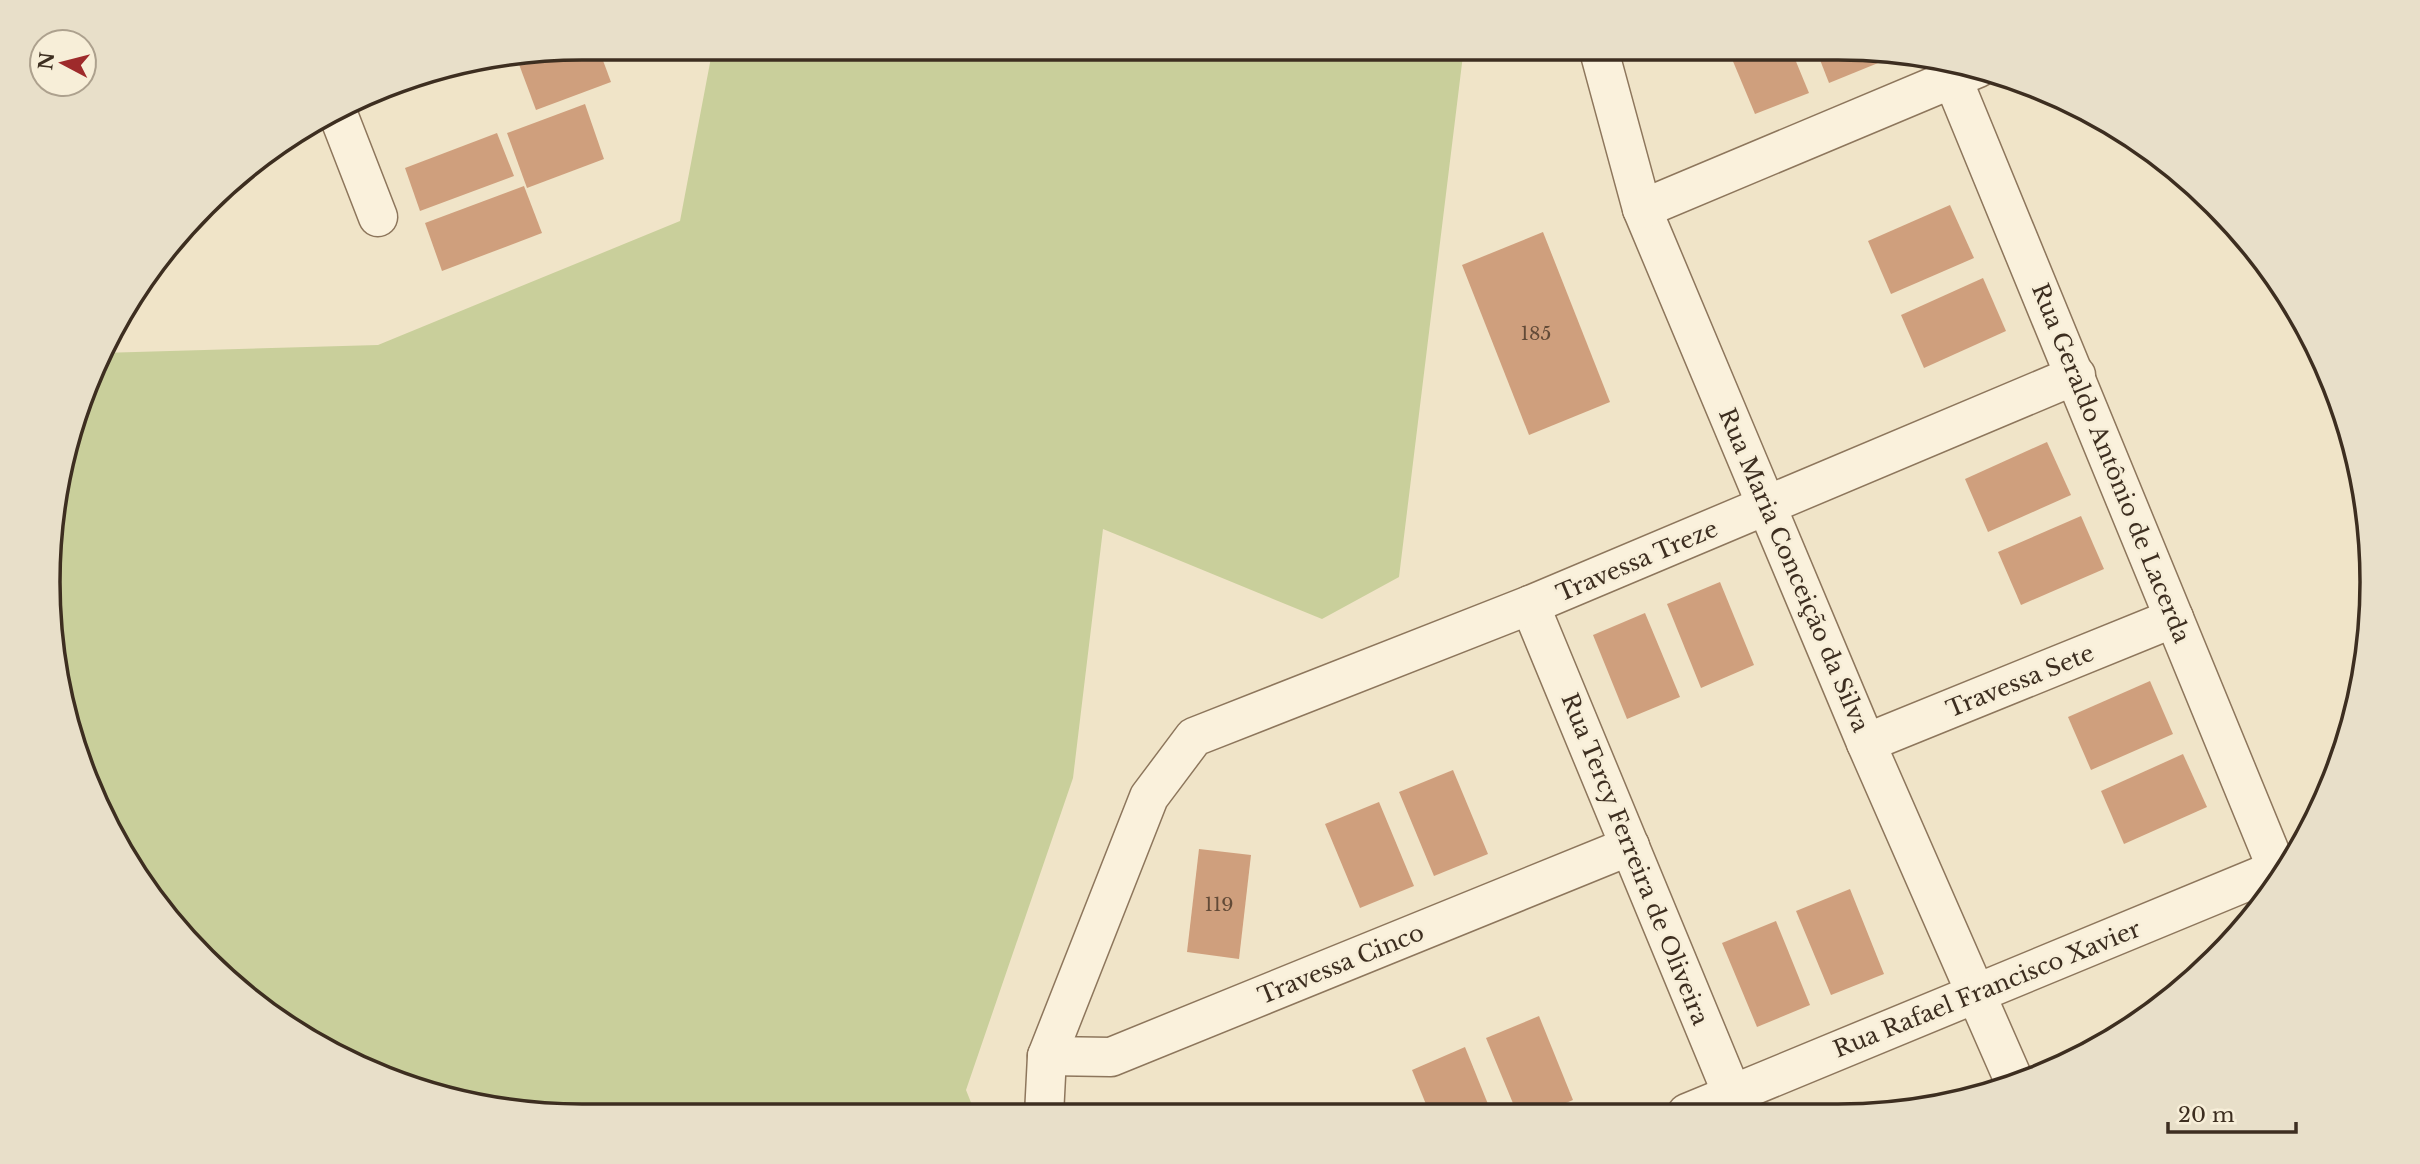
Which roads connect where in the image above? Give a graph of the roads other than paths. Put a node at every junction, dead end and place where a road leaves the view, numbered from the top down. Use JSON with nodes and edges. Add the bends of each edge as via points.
{"nodes":[{"id":1,"x":1602,"y":60,"type":"edge"},
{"id":2,"x":1949,"y":72,"type":"edge"},
{"id":3,"x":1960,"y":74,"type":"edge"},
{"id":4,"x":340,"y":119,"type":"edge"},
{"id":5,"x":1642,"y":209,"type":"junction"},
{"id":6,"x":378,"y":217,"type":"dead end"},
{"id":7,"x":2076,"y":375,"type":"junction"},
{"id":8,"x":1768,"y":506,"type":"junction"},
{"id":9,"x":1530,"y":605,"type":"junction"},
{"id":10,"x":2174,"y":618,"type":"junction"},
{"id":11,"x":1866,"y":743,"type":"junction"},
{"id":12,"x":1630,"y":846,"type":"junction"},
{"id":13,"x":2279,"y":860,"type":"edge"},
{"id":14,"x":2273,"y":871,"type":"edge"},
{"id":15,"x":1976,"y":993,"type":"junction"},
{"id":16,"x":1047,"y":1056,"type":"junction"},
{"id":17,"x":2012,"y":1075,"type":"edge"},
{"id":18,"x":1736,"y":1103,"type":"edge"},
{"id":19,"x":1045,"y":1104,"type":"edge"}],
"edges":[{"from":1,"to":5,"type":"street","name":"Rua Maria Conceição da Silva"},
{"from":2,"to":5,"type":"street"},
{"from":3,"to":7,"type":"street","name":"Rua Geraldo Antônio de Lacerda"},
{"from":4,"to":6,"type":"street"},
{"from":5,"to":8,"type":"street","name":"Rua Maria Conceição da Silva"},
{"from":7,"to":8,"type":"street","name":"Travessa Treze"},
{"from":7,"to":10,"type":"street","name":"Rua Geraldo Antônio de Lacerda"},
{"from":8,"to":9,"type":"street","name":"Travessa Treze"},
{"from":8,"to":11,"type":"street","name":"Rua Maria Conceição da Silva"},
{"from":9,"to":12,"type":"street","name":"Rua Tercy Ferreira de Oliveira"},
{"from":9,"to":16,"type":"street","name":"Travessa Treze","via":[[1194,737],[1149,797]]},
{"from":10,"to":11,"type":"street","name":"Travessa Sete"},
{"from":10,"to":13,"type":"street","name":"Rua Geraldo Antônio de Lacerda"},
{"from":11,"to":15,"type":"street","name":"Rua Maria Conceição da Silva"},
{"from":12,"to":16,"type":"street","name":"Travessa Cinco","via":[[1111,1057]]},
{"from":12,"to":18,"type":"street","name":"Rua Tercy Ferreira de Oliveira"},
{"from":14,"to":15,"type":"street","name":"Rua Rafael Francisco Xavier"},
{"from":15,"to":17,"type":"street","name":"Rua Maria Conceição da Silva"},
{"from":15,"to":18,"type":"street","name":"Rua Rafael Francisco Xavier"},
{"from":16,"to":19,"type":"street"}]}
